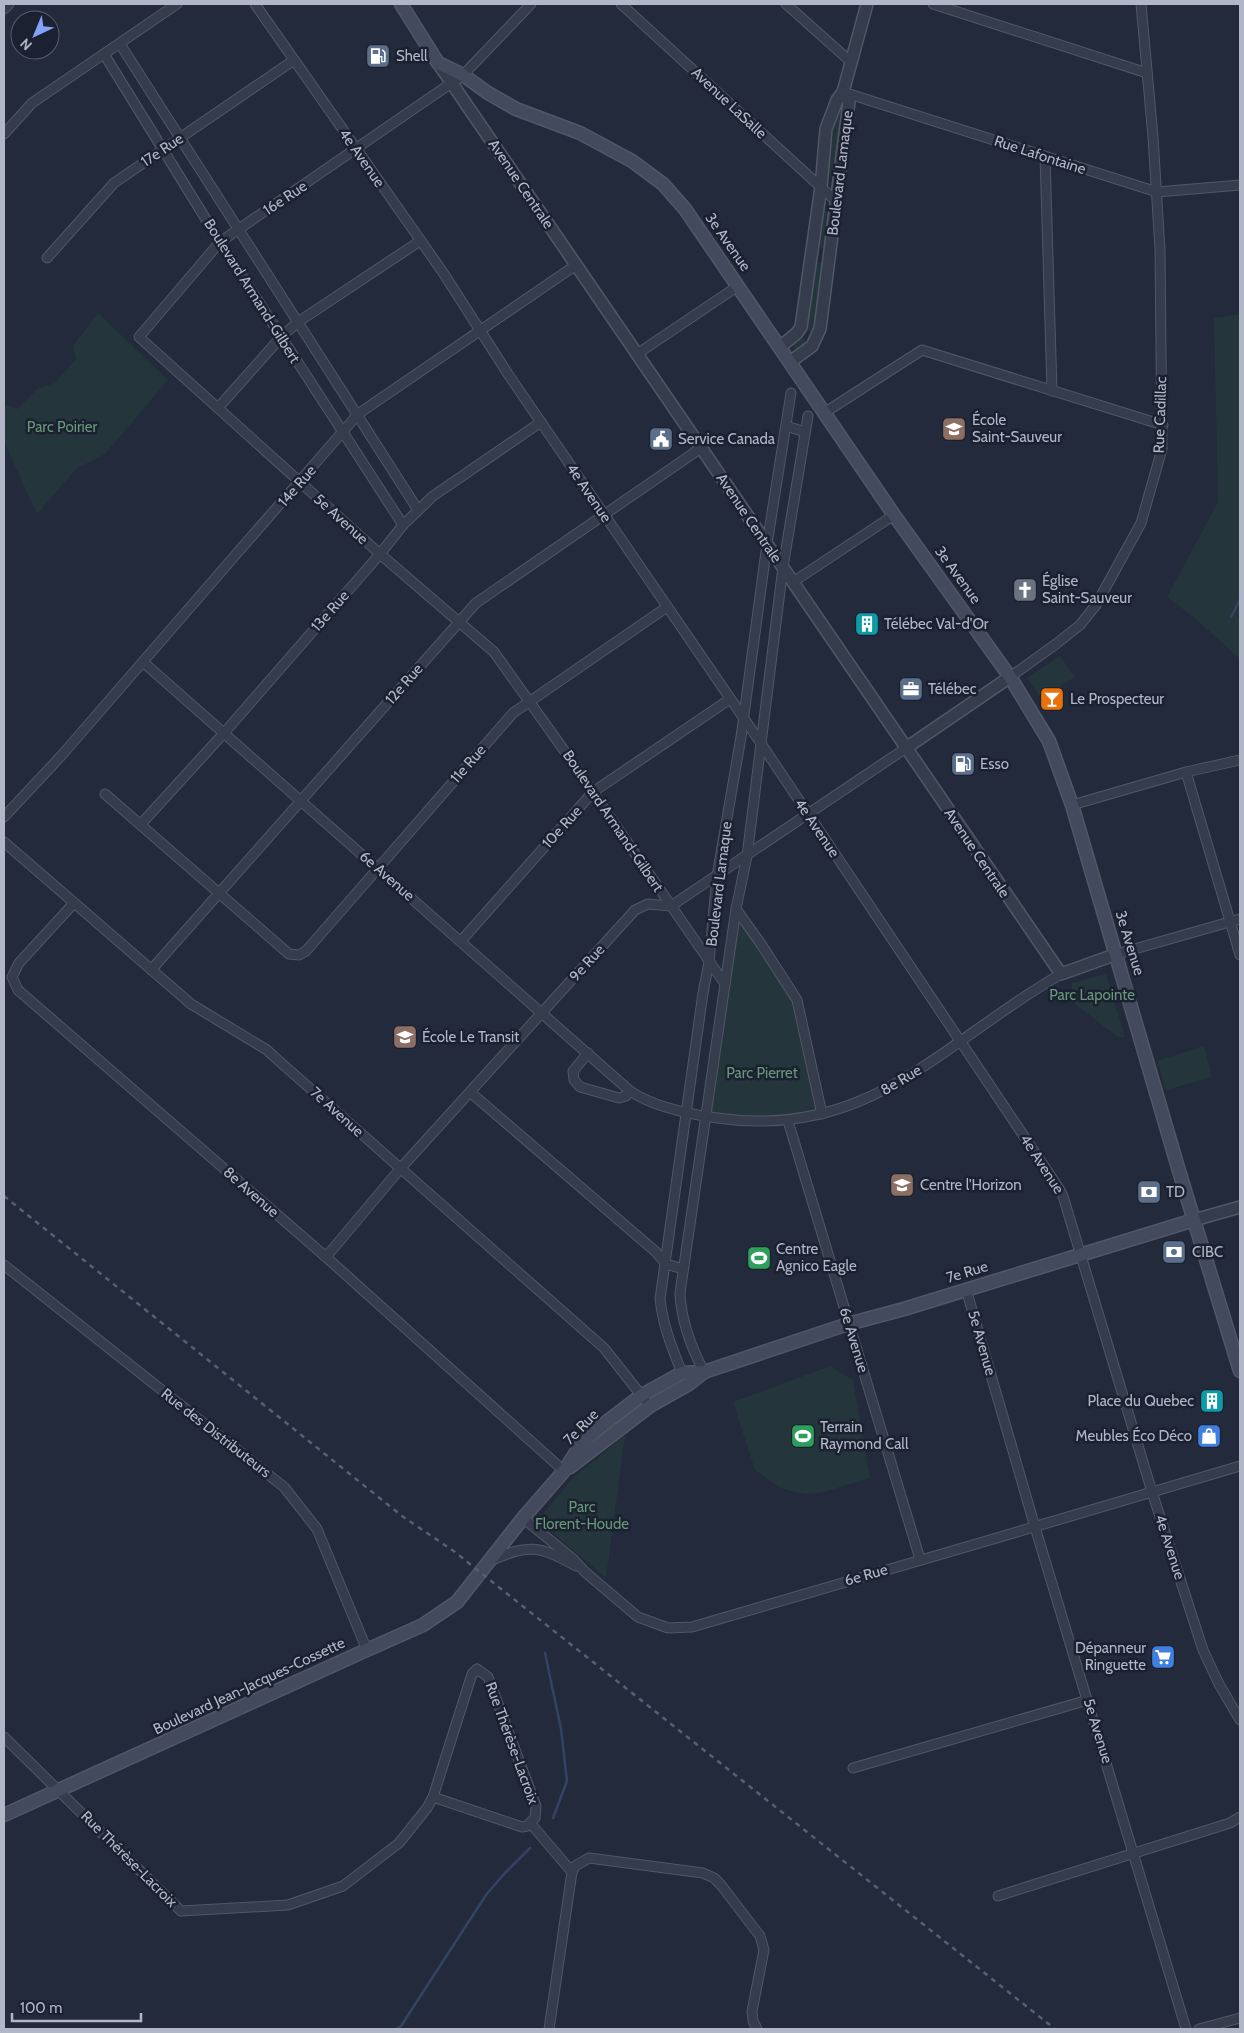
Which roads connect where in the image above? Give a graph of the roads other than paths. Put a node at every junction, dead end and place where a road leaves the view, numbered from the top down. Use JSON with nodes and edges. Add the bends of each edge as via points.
{"nodes":[{"id":1,"x":9,"y":4,"type":"edge"},
{"id":2,"x":176,"y":4,"type":"edge"},
{"id":3,"x":255,"y":4,"type":"edge"},
{"id":4,"x":401,"y":4,"type":"edge"},
{"id":5,"x":531,"y":4,"type":"edge"},
{"id":6,"x":621,"y":4,"type":"edge"},
{"id":7,"x":786,"y":4,"type":"edge"},
{"id":8,"x":867,"y":4,"type":"edge"},
{"id":9,"x":933,"y":4,"type":"edge"},
{"id":10,"x":1141,"y":4,"type":"edge"},
{"id":11,"x":4,"y":10,"type":"edge"},
{"id":12,"x":120,"y":44,"type":"junction"},
{"id":13,"x":104,"y":54,"type":"junction"},
{"id":14,"x":294,"y":60,"type":"junction"},
{"id":15,"x":851,"y":62,"type":"junction"},
{"id":16,"x":438,"y":63,"type":"junction"},
{"id":17,"x":1147,"y":73,"type":"junction"},
{"id":18,"x":463,"y":75,"type":"junction"},
{"id":19,"x":452,"y":83,"type":"junction"},
{"id":20,"x":843,"y":92,"type":"junction"},
{"id":21,"x":4,"y":134,"type":"edge"},
{"id":22,"x":180,"y":138,"type":"junction"},
{"id":23,"x":164,"y":149,"type":"junction"},
{"id":24,"x":357,"y":150,"type":"junction"},
{"id":25,"x":1045,"y":156,"type":"junction"},
{"id":26,"x":1240,"y":185,"type":"edge"},
{"id":27,"x":821,"y":187,"type":"junction"},
{"id":28,"x":1157,"y":192,"type":"junction"},
{"id":29,"x":837,"y":202,"type":"junction"},
{"id":30,"x":239,"y":229,"type":"junction"},
{"id":31,"x":420,"y":241,"type":"junction"},
{"id":32,"x":220,"y":242,"type":"junction"},
{"id":33,"x":47,"y":258,"type":"dead end"},
{"id":34,"x":576,"y":265,"type":"junction"},
{"id":35,"x":738,"y":286,"type":"junction"},
{"id":36,"x":298,"y":322,"type":"junction"},
{"id":37,"x":480,"y":329,"type":"junction"},
{"id":38,"x":139,"y":337,"type":"joint"},
{"id":39,"x":281,"y":337,"type":"junction"},
{"id":40,"x":780,"y":347,"type":"junction"},
{"id":41,"x":637,"y":354,"type":"junction"},
{"id":42,"x":790,"y":362,"type":"junction"},
{"id":43,"x":1052,"y":391,"type":"junction"},
{"id":44,"x":791,"y":393,"type":"dead end"},
{"id":45,"x":218,"y":408,"type":"junction"},
{"id":46,"x":824,"y":413,"type":"junction"},
{"id":47,"x":358,"y":414,"type":"junction"},
{"id":48,"x":808,"y":416,"type":"dead end"},
{"id":49,"x":541,"y":422,"type":"junction"},
{"id":50,"x":1163,"y":425,"type":"junction"},
{"id":51,"x":786,"y":426,"type":"junction"},
{"id":52,"x":805,"y":432,"type":"junction"},
{"id":53,"x":343,"y":433,"type":"junction"},
{"id":54,"x":701,"y":448,"type":"junction"},
{"id":55,"x":300,"y":482,"type":"junction"},
{"id":56,"x":418,"y":510,"type":"junction"},
{"id":57,"x":604,"y":515,"type":"junction"},
{"id":58,"x":894,"y":515,"type":"junction"},
{"id":59,"x":403,"y":525,"type":"junction"},
{"id":60,"x":767,"y":544,"type":"junction"},
{"id":61,"x":380,"y":554,"type":"junction"},
{"id":62,"x":783,"y":567,"type":"junction"},
{"id":63,"x":793,"y":582,"type":"junction"},
{"id":64,"x":667,"y":607,"type":"junction"},
{"id":65,"x":458,"y":621,"type":"junction"},
{"id":66,"x":500,"y":659,"type":"joint"},
{"id":67,"x":143,"y":662,"type":"junction"},
{"id":68,"x":1010,"y":677,"type":"junction"},
{"id":69,"x":730,"y":699,"type":"junction"},
{"id":70,"x":529,"y":703,"type":"junction"},
{"id":71,"x":743,"y":717,"type":"junction"},
{"id":72,"x":224,"y":733,"type":"junction"},
{"id":73,"x":760,"y":742,"type":"junction"},
{"id":74,"x":906,"y":748,"type":"junction"},
{"id":75,"x":1240,"y":760,"type":"edge"},
{"id":76,"x":1186,"y":772,"type":"junction"},
{"id":77,"x":593,"y":792,"type":"junction"},
{"id":78,"x":105,"y":794,"type":"dead end"},
{"id":79,"x":302,"y":801,"type":"junction"},
{"id":80,"x":1072,"y":806,"type":"junction"},
{"id":81,"x":808,"y":814,"type":"junction"},
{"id":82,"x":4,"y":817,"type":"edge"},
{"id":83,"x":141,"y":824,"type":"junction"},
{"id":84,"x":4,"y":842,"type":"edge"},
{"id":85,"x":747,"y":856,"type":"junction"},
{"id":86,"x":378,"y":868,"type":"junction"},
{"id":87,"x":717,"y":876,"type":"junction"},
{"id":88,"x":219,"y":894,"type":"junction"},
{"id":89,"x":74,"y":903,"type":"junction"},
{"id":90,"x":671,"y":906,"type":"junction"},
{"id":91,"x":736,"y":909,"type":"junction"},
{"id":92,"x":1236,"y":920,"type":"edge"},
{"id":93,"x":461,"y":941,"type":"junction"},
{"id":94,"x":1117,"y":954,"type":"junction"},
{"id":95,"x":1240,"y":955,"type":"edge"},
{"id":96,"x":709,"y":962,"type":"junction"},
{"id":97,"x":151,"y":970,"type":"junction"},
{"id":98,"x":1061,"y":974,"type":"junction"},
{"id":99,"x":724,"y":984,"type":"junction"},
{"id":100,"x":541,"y":1013,"type":"junction"},
{"id":101,"x":960,"y":1042,"type":"junction"},
{"id":102,"x":588,"y":1053,"type":"junction"},
{"id":103,"x":630,"y":1091,"type":"junction"},
{"id":104,"x":470,"y":1092,"type":"junction"},
{"id":105,"x":686,"y":1112,"type":"junction"},
{"id":106,"x":822,"y":1114,"type":"junction"},
{"id":107,"x":707,"y":1117,"type":"junction"},
{"id":108,"x":788,"y":1121,"type":"junction"},
{"id":109,"x":400,"y":1169,"type":"junction"},
{"id":110,"x":1240,"y":1207,"type":"edge"},
{"id":111,"x":1194,"y":1220,"type":"junction"},
{"id":112,"x":1081,"y":1254,"type":"junction"},
{"id":113,"x":326,"y":1257,"type":"junction"},
{"id":114,"x":666,"y":1264,"type":"junction"},
{"id":115,"x":4,"y":1265,"type":"edge"},
{"id":116,"x":683,"y":1269,"type":"junction"},
{"id":117,"x":966,"y":1289,"type":"junction"},
{"id":118,"x":848,"y":1324,"type":"junction"},
{"id":119,"x":1240,"y":1371,"type":"edge"},
{"id":120,"x":704,"y":1372,"type":"junction"},
{"id":121,"x":682,"y":1373,"type":"junction"},
{"id":122,"x":646,"y":1401,"type":"junction"},
{"id":123,"x":1240,"y":1466,"type":"edge"},
{"id":124,"x":564,"y":1471,"type":"junction"},
{"id":125,"x":1152,"y":1492,"type":"junction"},
{"id":126,"x":523,"y":1518,"type":"junction"},
{"id":127,"x":1036,"y":1527,"type":"junction"},
{"id":128,"x":920,"y":1559,"type":"junction"},
{"id":129,"x":490,"y":1562,"type":"junction"},
{"id":130,"x":585,"y":1572,"type":"junction"},
{"id":131,"x":367,"y":1650,"type":"junction"},
{"id":132,"x":1088,"y":1700,"type":"junction"},
{"id":133,"x":1240,"y":1720,"type":"edge"},
{"id":134,"x":4,"y":1737,"type":"edge"},
{"id":135,"x":852,"y":1768,"type":"dead end"},
{"id":136,"x":60,"y":1791,"type":"junction"},
{"id":137,"x":433,"y":1797,"type":"junction"},
{"id":138,"x":4,"y":1815,"type":"edge"},
{"id":139,"x":1240,"y":1817,"type":"edge"},
{"id":140,"x":531,"y":1824,"type":"junction"},
{"id":141,"x":1133,"y":1854,"type":"junction"},
{"id":142,"x":572,"y":1872,"type":"junction"},
{"id":143,"x":998,"y":1896,"type":"dead end"},
{"id":144,"x":1240,"y":2018,"type":"edge"},
{"id":145,"x":549,"y":2029,"type":"edge"},
{"id":146,"x":757,"y":2029,"type":"edge"},
{"id":147,"x":1186,"y":2029,"type":"edge"},
{"id":148,"x":1199,"y":2029,"type":"edge"}],
"edges":[{"from":1,"to":11,"type":"street"},
{"from":2,"to":12,"type":"street"},
{"from":3,"to":14,"type":"street","name":"4e Avenue"},
{"from":4,"to":16,"type":"main road"},
{"from":5,"to":18,"type":"street","name":"16e Rue"},
{"from":6,"to":27,"type":"street","name":"Avenue LaSalle"},
{"from":7,"to":15,"type":"street"},
{"from":8,"to":15,"type":"street"},
{"from":9,"to":17,"type":"street"},
{"from":10,"to":17,"type":"street","name":"Rue Cadillac"},
{"from":12,"to":13,"type":"street"},
{"from":12,"to":22,"type":"street","name":"Boulevard Armand-Gilbert"},
{"from":13,"to":21,"type":"street","via":[[32,103]]},
{"from":13,"to":23,"type":"street","name":"Boulevard Armand-Gilbert"},
{"from":14,"to":22,"type":"street","name":"17e Rue"},
{"from":14,"to":24,"type":"street","name":"4e Avenue"},
{"from":15,"to":20,"type":"street"},
{"from":16,"to":18,"type":"main road","name":"3e Avenue"},
{"from":16,"to":19,"type":"street","name":"Avenue Centrale"},
{"from":17,"to":28,"type":"street","name":"Rue Cadillac"},
{"from":18,"to":19,"type":"street","name":"16e Rue"},
{"from":18,"to":35,"type":"main road","name":"3e Avenue","via":[[516,109],[580,133],[614,150],[663,184],[685,209]]},
{"from":19,"to":24,"type":"street","name":"16e Rue"},
{"from":19,"to":34,"type":"street","name":"Avenue Centrale"},
{"from":20,"to":25,"type":"street","name":"Rue Lafontaine"},
{"from":20,"to":27,"type":"street","name":"Boulevard Lamaque","via":[[826,129]]},
{"from":20,"to":29,"type":"street","name":"Boulevard Lamaque","via":[[849,102]]},
{"from":22,"to":23,"type":"street","name":"17e Rue"},
{"from":22,"to":30,"type":"street","name":"Boulevard Armand-Gilbert"},
{"from":23,"to":32,"type":"street","name":"Boulevard Armand-Gilbert"},
{"from":23,"to":33,"type":"street","name":"17e Rue","via":[[114,183]]},
{"from":24,"to":30,"type":"street","name":"16e Rue"},
{"from":24,"to":31,"type":"street","name":"4e Avenue"},
{"from":25,"to":28,"type":"street","name":"Rue Lafontaine"},
{"from":25,"to":43,"type":"street"},
{"from":26,"to":28,"type":"street","name":"Rue Lafontaine"},
{"from":27,"to":29,"type":"street","name":"Avenue LaSalle"},
{"from":27,"to":40,"type":"street","name":"Boulevard Lamaque","via":[[801,326],[798,333]]},
{"from":28,"to":50,"type":"street","name":"Rue Cadillac"},
{"from":29,"to":42,"type":"street","name":"Boulevard Lamaque","via":[[820,329],[812,346]]},
{"from":30,"to":32,"type":"street","name":"16e Rue"},
{"from":30,"to":36,"type":"street","name":"Boulevard Armand-Gilbert"},
{"from":31,"to":36,"type":"street"},
{"from":31,"to":37,"type":"street","name":"4e Avenue"},
{"from":32,"to":38,"type":"street","name":"16e Rue"},
{"from":32,"to":39,"type":"street","name":"Boulevard Armand-Gilbert"},
{"from":34,"to":37,"type":"street","name":"14e Rue"},
{"from":34,"to":41,"type":"street","name":"Avenue Centrale"},
{"from":35,"to":40,"type":"main road","name":"3e Avenue"},
{"from":35,"to":41,"type":"street"},
{"from":36,"to":39,"type":"street"},
{"from":36,"to":47,"type":"street","name":"Boulevard Armand-Gilbert"},
{"from":37,"to":47,"type":"street","name":"14e Rue"},
{"from":37,"to":49,"type":"street","name":"4e Avenue"},
{"from":38,"to":45,"type":"street","name":"5e Avenue"},
{"from":39,"to":45,"type":"street"},
{"from":39,"to":53,"type":"street","name":"Boulevard Armand-Gilbert"},
{"from":40,"to":42,"type":"main road","name":"3e Avenue"},
{"from":41,"to":54,"type":"street","name":"Avenue Centrale"},
{"from":42,"to":46,"type":"main road","name":"3e Avenue"},
{"from":43,"to":46,"type":"street","via":[[922,350]]},
{"from":43,"to":50,"type":"street"},
{"from":44,"to":51,"type":"street","name":"Boulevard Lamaque"},
{"from":45,"to":55,"type":"street","name":"5e Avenue"},
{"from":46,"to":58,"type":"main road","name":"3e Avenue"},
{"from":47,"to":53,"type":"street","name":"14e Rue"},
{"from":47,"to":56,"type":"street","name":"Boulevard Armand-Gilbert"},
{"from":48,"to":52,"type":"street","name":"Boulevard Lamaque"},
{"from":49,"to":56,"type":"street","name":"13e Rue"},
{"from":49,"to":57,"type":"street","name":"4e Avenue"},
{"from":50,"to":68,"type":"street","name":"Rue Cadillac","via":[[1162,449],[1141,523],[1096,605],[1080,625]]},
{"from":51,"to":52,"type":"street"},
{"from":51,"to":60,"type":"street","name":"Boulevard Lamaque"},
{"from":52,"to":62,"type":"street","name":"Boulevard Lamaque"},
{"from":53,"to":55,"type":"street","name":"14e Rue"},
{"from":53,"to":59,"type":"street","name":"Boulevard Armand-Gilbert"},
{"from":54,"to":57,"type":"street","name":"12e Rue"},
{"from":54,"to":60,"type":"street","name":"Avenue Centrale"},
{"from":55,"to":61,"type":"street","name":"5e Avenue"},
{"from":55,"to":67,"type":"street","name":"14e Rue"},
{"from":56,"to":59,"type":"street","name":"13e Rue"},
{"from":57,"to":64,"type":"street","name":"4e Avenue"},
{"from":57,"to":65,"type":"street","name":"12e Rue","via":[[491,591]]},
{"from":58,"to":63,"type":"street"},
{"from":58,"to":68,"type":"main road","name":"3e Avenue"},
{"from":59,"to":61,"type":"street","name":"13e Rue"},
{"from":60,"to":62,"type":"street","name":"Avenue Centrale"},
{"from":60,"to":71,"type":"street","name":"Boulevard Lamaque"},
{"from":61,"to":65,"type":"street","name":"5e Avenue"},
{"from":61,"to":72,"type":"street","name":"13e Rue"},
{"from":62,"to":63,"type":"street","name":"Avenue Centrale"},
{"from":62,"to":73,"type":"street","name":"Boulevard Lamaque"},
{"from":63,"to":74,"type":"street","name":"Avenue Centrale"},
{"from":64,"to":69,"type":"street","name":"4e Avenue"},
{"from":64,"to":70,"type":"street","name":"11e Rue"},
{"from":65,"to":66,"type":"street","name":"5e Avenue"},
{"from":65,"to":79,"type":"street","name":"12e Rue"},
{"from":66,"to":70,"type":"street","name":"Boulevard Armand-Gilbert"},
{"from":67,"to":72,"type":"street","name":"6e Avenue"},
{"from":67,"to":82,"type":"street","name":"14e Rue"},
{"from":68,"to":74,"type":"street","name":"Rue Cadillac"},
{"from":68,"to":80,"type":"main road","name":"3e Avenue","via":[[1050,741]]},
{"from":69,"to":71,"type":"street","name":"4e Avenue"},
{"from":69,"to":77,"type":"street","name":"10e Rue"},
{"from":70,"to":77,"type":"street","name":"Boulevard Armand-Gilbert"},
{"from":70,"to":86,"type":"street","name":"11e Rue","via":[[513,713]]},
{"from":71,"to":73,"type":"street","name":"4e Avenue"},
{"from":71,"to":87,"type":"street","name":"Boulevard Lamaque"},
{"from":72,"to":79,"type":"street","name":"6e Avenue"},
{"from":72,"to":83,"type":"street","name":"13e Rue"},
{"from":73,"to":81,"type":"street","name":"4e Avenue"},
{"from":73,"to":85,"type":"street","name":"Boulevard Lamaque"},
{"from":74,"to":81,"type":"street"},
{"from":74,"to":98,"type":"street","name":"Avenue Centrale"},
{"from":75,"to":76,"type":"street"},
{"from":76,"to":80,"type":"street"},
{"from":76,"to":92,"type":"street"},
{"from":77,"to":90,"type":"street","name":"Boulevard Armand-Gilbert"},
{"from":77,"to":93,"type":"street","name":"10e Rue"},
{"from":78,"to":83,"type":"street"},
{"from":79,"to":86,"type":"street","name":"6e Avenue"},
{"from":79,"to":88,"type":"street","name":"12e Rue"},
{"from":80,"to":94,"type":"main road","name":"3e Avenue"},
{"from":81,"to":85,"type":"street"},
{"from":81,"to":101,"type":"street","name":"4e Avenue"},
{"from":83,"to":88,"type":"street"},
{"from":84,"to":89,"type":"street","name":"7e Avenue"},
{"from":85,"to":87,"type":"street"},
{"from":85,"to":91,"type":"street","name":"Boulevard Lamaque"},
{"from":86,"to":88,"type":"street","name":"11e Rue","via":[[299,955],[289,954]]},
{"from":86,"to":93,"type":"street","name":"6e Avenue"},
{"from":87,"to":90,"type":"street"},
{"from":87,"to":96,"type":"street","name":"Boulevard Lamaque"},
{"from":88,"to":97,"type":"street","name":"12e Rue"},
{"from":89,"to":97,"type":"street","name":"7e Avenue"},
{"from":89,"to":113,"type":"street","name":"8e Avenue","via":[[19,963],[12,977],[18,990]]},
{"from":90,"to":96,"type":"street","name":"Boulevard Armand-Gilbert"},
{"from":90,"to":100,"type":"street","name":"9e Rue","via":[[648,904],[635,910]]},
{"from":91,"to":99,"type":"street","name":"Boulevard Lamaque"},
{"from":91,"to":106,"type":"street","via":[[797,1000]]},
{"from":92,"to":94,"type":"street","name":"8e Rue"},
{"from":92,"to":95,"type":"street"},
{"from":93,"to":100,"type":"street","name":"6e Avenue"},
{"from":94,"to":98,"type":"street","name":"8e Rue"},
{"from":94,"to":111,"type":"main road","name":"3e Avenue"},
{"from":96,"to":99,"type":"street","name":"Boulevard Armand-Gilbert"},
{"from":96,"to":105,"type":"street","name":"Boulevard Lamaque"},
{"from":97,"to":109,"type":"street","name":"7e Avenue","via":[[191,1004],[267,1050]]},
{"from":98,"to":101,"type":"street","name":"8e Rue","via":[[1031,991]]},
{"from":99,"to":107,"type":"street","name":"Boulevard Lamaque"},
{"from":100,"to":102,"type":"street","name":"6e Avenue"},
{"from":100,"to":104,"type":"street","name":"9e Rue"},
{"from":101,"to":106,"type":"street","name":"8e Rue","via":[[890,1088]]},
{"from":101,"to":112,"type":"street","name":"4e Avenue","via":[[1058,1187]]},
{"from":102,"to":103,"type":"street","name":"6e Avenue"},
{"from":102,"to":103,"type":"street","via":[[573,1071],[574,1080],[580,1087],[619,1098]]},
{"from":103,"to":105,"type":"street","name":"8e Rue","via":[[641,1098]]},
{"from":104,"to":109,"type":"street","name":"9e Rue"},
{"from":104,"to":114,"type":"street"},
{"from":105,"to":107,"type":"street","name":"8e Rue"},
{"from":105,"to":114,"type":"street","name":"Boulevard Lamaque"},
{"from":106,"to":108,"type":"street","name":"8e Rue"},
{"from":107,"to":108,"type":"street","name":"8e Rue","via":[[741,1122]]},
{"from":107,"to":116,"type":"street","name":"Boulevard Lamaque"},
{"from":108,"to":118,"type":"street","name":"6e Avenue"},
{"from":109,"to":113,"type":"street","name":"9e Rue"},
{"from":109,"to":122,"type":"street","name":"7e Avenue","via":[[604,1348]]},
{"from":110,"to":111,"type":"street","name":"7e Rue"},
{"from":111,"to":112,"type":"main road","name":"7e Rue"},
{"from":111,"to":119,"type":"main road","name":"3e Avenue"},
{"from":112,"to":117,"type":"main road","name":"7e Rue"},
{"from":112,"to":125,"type":"street","name":"4e Avenue"},
{"from":113,"to":124,"type":"street","name":"8e Avenue"},
{"from":114,"to":116,"type":"street"},
{"from":114,"to":121,"type":"street","name":"Boulevard Lamaque","via":[[660,1299],[662,1318]]},
{"from":115,"to":131,"type":"street","name":"Rue des Distributeurs","via":[[284,1487],[317,1529]]},
{"from":116,"to":120,"type":"street","name":"Boulevard Lamaque","via":[[681,1309]]},
{"from":117,"to":118,"type":"main road","name":"7e Rue"},
{"from":117,"to":127,"type":"street","name":"5e Avenue"},
{"from":118,"to":120,"type":"main road","name":"7e Rue"},
{"from":118,"to":128,"type":"street","name":"6e Avenue"},
{"from":120,"to":121,"type":"main road","name":"7e Rue"},
{"from":120,"to":122,"type":"main road","name":"7e Rue","via":[[688,1384]]},
{"from":121,"to":122,"type":"main road","name":"7e Rue"},
{"from":122,"to":124,"type":"main road","name":"7e Rue","via":[[596,1430],[582,1443]]},
{"from":123,"to":125,"type":"street","name":"6e Rue"},
{"from":124,"to":126,"type":"main road","name":"7e Rue"},
{"from":125,"to":127,"type":"street","name":"6e Rue"},
{"from":125,"to":133,"type":"street","name":"4e Avenue","via":[[1203,1650]]},
{"from":126,"to":129,"type":"main road","name":"7e Rue"},
{"from":126,"to":130,"type":"street","name":"6e Rue","via":[[573,1558]]},
{"from":127,"to":128,"type":"street","name":"6e Rue"},
{"from":127,"to":132,"type":"street","name":"5e Avenue"},
{"from":128,"to":130,"type":"street","name":"6e Rue","via":[[692,1627],[668,1628],[638,1617]]},
{"from":129,"to":130,"type":"street","via":[[516,1550],[531,1548],[543,1550]]},
{"from":129,"to":131,"type":"main road","name":"Boulevard Jean-Jacques-Cossette","via":[[457,1602],[443,1613]]},
{"from":131,"to":136,"type":"main road","name":"Boulevard Jean-Jacques-Cossette"},
{"from":132,"to":135,"type":"street"},
{"from":132,"to":141,"type":"street","name":"5e Avenue"},
{"from":134,"to":136,"type":"street"},
{"from":136,"to":137,"type":"street","name":"Rue Thérèse-Lacroix","via":[[181,1911],[288,1905],[343,1886],[399,1844]]},
{"from":136,"to":138,"type":"main road","name":"Boulevard Jean-Jacques-Cossette"},
{"from":137,"to":140,"type":"street","name":"Rue Thérèse-Lacroix","via":[[522,1827]]},
{"from":137,"to":140,"type":"street","name":"Rue Thérèse-Lacroix","via":[[472,1674],[477,1669],[488,1676],[536,1806]]},
{"from":139,"to":141,"type":"street"},
{"from":140,"to":142,"type":"street"},
{"from":141,"to":143,"type":"street"},
{"from":141,"to":147,"type":"street","name":"5e Avenue"},
{"from":142,"to":145,"type":"street"},
{"from":142,"to":146,"type":"street","via":[[575,1866],[589,1858],[703,1873],[714,1878],[763,1943],[752,2011],[752,2021]]},
{"from":144,"to":148,"type":"street"}]}
